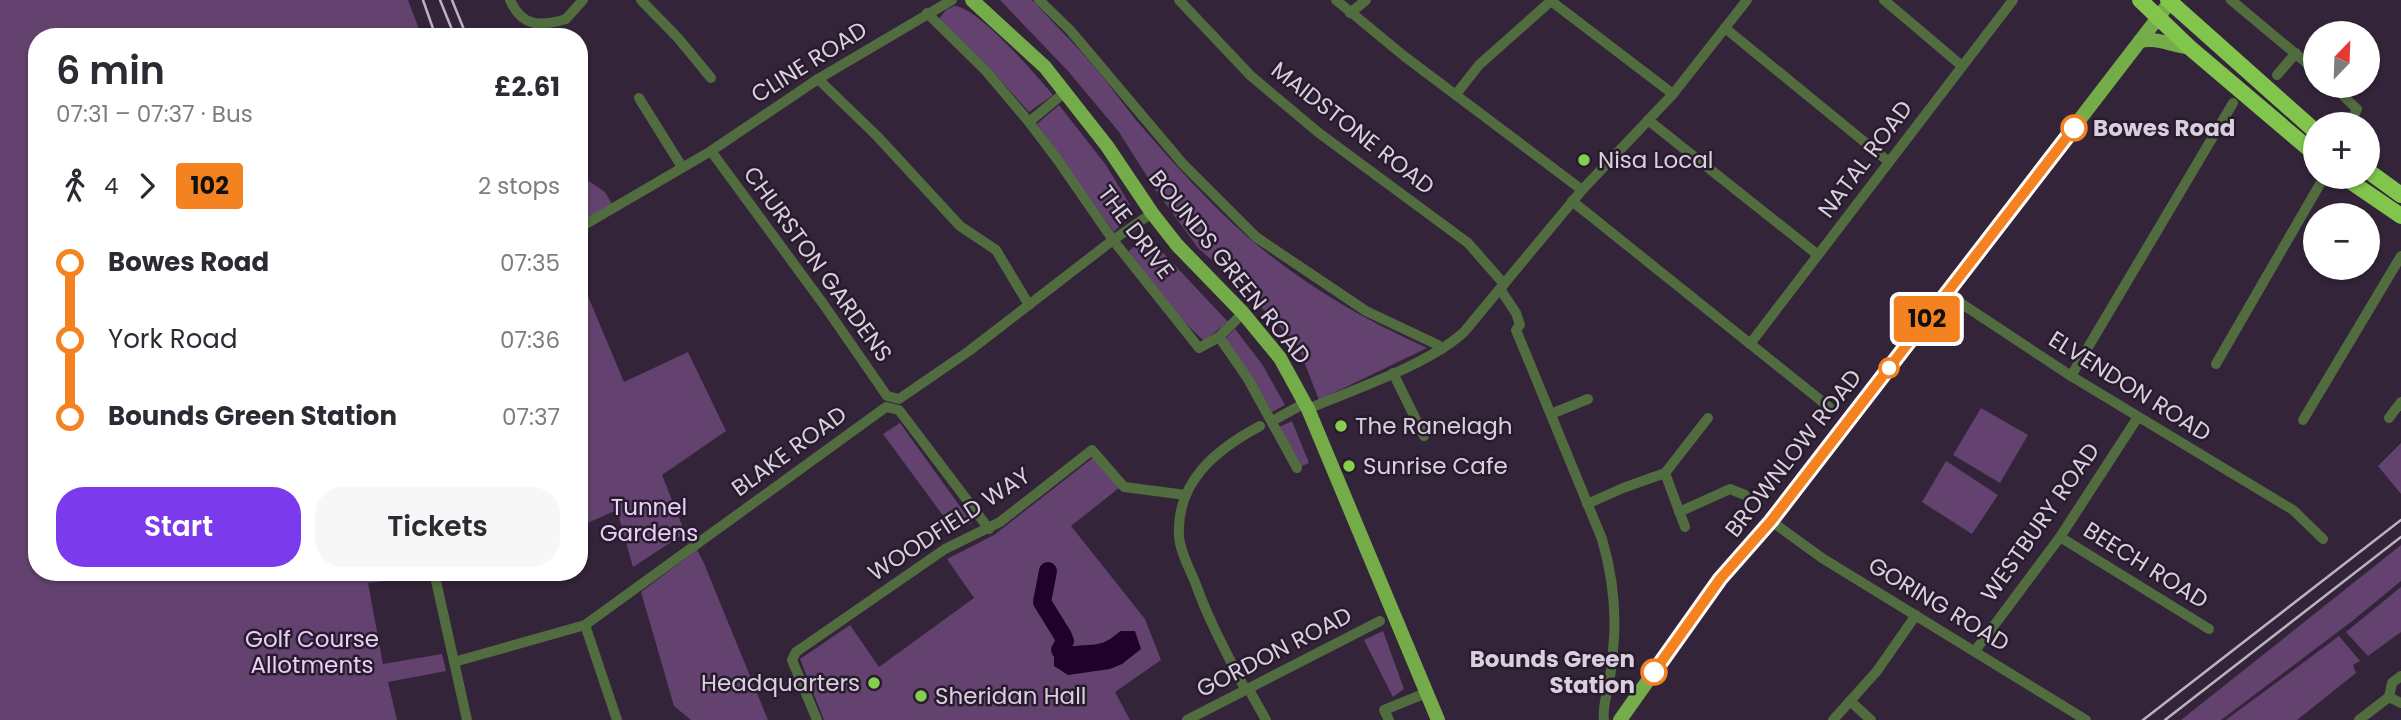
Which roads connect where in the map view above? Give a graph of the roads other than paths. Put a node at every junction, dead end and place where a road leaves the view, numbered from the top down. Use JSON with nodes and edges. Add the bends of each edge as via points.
{"nodes":[{"id":1,"x":510,"y":0,"type":"edge"},
{"id":2,"x":583,"y":0,"type":"edge"},
{"id":3,"x":642,"y":0,"type":"edge"},
{"id":4,"x":937,"y":0,"type":"edge"},
{"id":5,"x":952,"y":0,"type":"edge"},
{"id":6,"x":972,"y":0,"type":"edge"},
{"id":7,"x":1039,"y":0,"type":"edge"},
{"id":8,"x":1179,"y":0,"type":"edge"},
{"id":9,"x":1336,"y":0,"type":"edge"},
{"id":10,"x":1367,"y":0,"type":"edge"},
{"id":11,"x":1551,"y":0,"type":"edge"},
{"id":12,"x":1746,"y":0,"type":"edge"},
{"id":13,"x":1884,"y":0,"type":"edge"},
{"id":14,"x":2013,"y":0,"type":"edge"},
{"id":15,"x":2140,"y":0,"type":"edge"},
{"id":16,"x":2169,"y":0,"type":"edge"},
{"id":17,"x":2231,"y":0,"type":"edge"},
{"id":18,"x":929,"y":12,"type":"junction"},
{"id":19,"x":1350,"y":13,"type":"junction"},
{"id":20,"x":2158,"y":17,"type":"junction"},
{"id":21,"x":1725,"y":28,"type":"junction"},
{"id":22,"x":2140,"y":41,"type":"junction"},
{"id":23,"x":2189,"y":47,"type":"junction"},
{"id":24,"x":2296,"y":53,"type":"junction"},
{"id":25,"x":2303,"y":59,"type":"edge"},
{"id":26,"x":1962,"y":66,"type":"junction"},
{"id":27,"x":2277,"y":75,"type":"dead end"},
{"id":28,"x":711,"y":78,"type":"dead end"},
{"id":29,"x":818,"y":79,"type":"junction"},
{"id":30,"x":1065,"y":92,"type":"junction"},
{"id":31,"x":1457,"y":93,"type":"junction"},
{"id":32,"x":1673,"y":94,"type":"junction"},
{"id":33,"x":2237,"y":97,"type":"junction"},
{"id":34,"x":639,"y":98,"type":"dead end"},
{"id":35,"x":2346,"y":98,"type":"edge"},
{"id":36,"x":2356,"y":112,"type":"edge"},
{"id":37,"x":1648,"y":120,"type":"junction"},
{"id":38,"x":2303,"y":120,"type":"edge"},
{"id":39,"x":1029,"y":122,"type":"junction"},
{"id":40,"x":2303,"y":145,"type":"edge"},
{"id":41,"x":711,"y":150,"type":"junction"},
{"id":42,"x":1889,"y":162,"type":"junction"},
{"id":43,"x":682,"y":167,"type":"junction"},
{"id":44,"x":2380,"y":180,"type":"edge"},
{"id":45,"x":2317,"y":189,"type":"edge"},
{"id":46,"x":2362,"y":189,"type":"edge"},
{"id":47,"x":1582,"y":190,"type":"junction"},
{"id":48,"x":2401,"y":194,"type":"edge"},
{"id":49,"x":1572,"y":201,"type":"junction"},
{"id":50,"x":1152,"y":213,"type":"junction"},
{"id":51,"x":2401,"y":216,"type":"edge"},
{"id":52,"x":588,"y":223,"type":"edge"},
{"id":53,"x":1113,"y":240,"type":"junction"},
{"id":54,"x":1818,"y":255,"type":"junction"},
{"id":55,"x":2401,"y":256,"type":"edge"},
{"id":56,"x":1502,"y":286,"type":"junction"},
{"id":57,"x":1948,"y":293,"type":"junction"},
{"id":58,"x":1029,"y":305,"type":"junction"},
{"id":59,"x":1242,"y":313,"type":"junction"},
{"id":60,"x":1219,"y":337,"type":"junction"},
{"id":61,"x":1750,"y":344,"type":"junction"},
{"id":62,"x":1442,"y":349,"type":"junction"},
{"id":63,"x":2216,"y":364,"type":"dead end"},
{"id":64,"x":1393,"y":373,"type":"junction"},
{"id":65,"x":2071,"y":376,"type":"junction"},
{"id":66,"x":1588,"y":399,"type":"dead end"},
{"id":67,"x":2401,"y":402,"type":"edge"},
{"id":68,"x":893,"y":403,"type":"junction"},
{"id":69,"x":1307,"y":406,"type":"junction"},
{"id":70,"x":1829,"y":407,"type":"dead end"},
{"id":71,"x":1551,"y":414,"type":"junction"},
{"id":72,"x":2138,"y":417,"type":"junction"},
{"id":73,"x":1708,"y":418,"type":"dead end"},
{"id":74,"x":2389,"y":418,"type":"dead end"},
{"id":75,"x":2303,"y":420,"type":"dead end"},
{"id":76,"x":1272,"y":421,"type":"junction"},
{"id":77,"x":1260,"y":426,"type":"dead end"},
{"id":78,"x":1424,"y":436,"type":"dead end"},
{"id":79,"x":1297,"y":468,"type":"dead end"},
{"id":80,"x":1665,"y":473,"type":"junction"},
{"id":81,"x":1186,"y":495,"type":"junction"},
{"id":82,"x":1745,"y":495,"type":"dead end"},
{"id":83,"x":1587,"y":504,"type":"junction"},
{"id":84,"x":1679,"y":512,"type":"junction"},
{"id":85,"x":1771,"y":521,"type":"junction"},
{"id":86,"x":1685,"y":527,"type":"dead end"},
{"id":87,"x":989,"y":529,"type":"junction"},
{"id":88,"x":2060,"y":537,"type":"junction"},
{"id":89,"x":2323,"y":539,"type":"dead end"},
{"id":90,"x":436,"y":581,"type":"dead end"},
{"id":91,"x":1916,"y":615,"type":"junction"},
{"id":92,"x":1380,"y":621,"type":"dead end"},
{"id":93,"x":585,"y":625,"type":"junction"},
{"id":94,"x":2209,"y":629,"type":"dead end"},
{"id":95,"x":1975,"y":651,"type":"junction"},
{"id":96,"x":454,"y":662,"type":"junction"},
{"id":97,"x":2401,"y":676,"type":"edge"},
{"id":98,"x":1247,"y":689,"type":"junction"},
{"id":99,"x":1426,"y":693,"type":"junction"},
{"id":100,"x":2389,"y":697,"type":"junction"},
{"id":101,"x":1850,"y":701,"type":"junction"},
{"id":102,"x":2401,"y":703,"type":"edge"},
{"id":103,"x":467,"y":720,"type":"edge"},
{"id":104,"x":617,"y":720,"type":"edge"},
{"id":105,"x":817,"y":720,"type":"edge"},
{"id":106,"x":1187,"y":720,"type":"edge"},
{"id":107,"x":1266,"y":720,"type":"edge"},
{"id":108,"x":1389,"y":720,"type":"edge"},
{"id":109,"x":1438,"y":720,"type":"edge"},
{"id":110,"x":1605,"y":720,"type":"edge"},
{"id":111,"x":1620,"y":720,"type":"edge"},
{"id":112,"x":1833,"y":720,"type":"edge"},
{"id":113,"x":1871,"y":720,"type":"edge"},
{"id":114,"x":2086,"y":720,"type":"edge"},
{"id":115,"x":2359,"y":720,"type":"edge"}],
"edges":[{"from":1,"to":2,"type":"street","via":[[517,15],[534,24],[566,19]]},
{"from":3,"to":28,"type":"street"},
{"from":4,"to":18,"type":"street","name":"CLINE ROAD"},
{"from":5,"to":18,"type":"street","name":"CLINE ROAD"},
{"from":6,"to":30,"type":"main road","name":"BOUNDS GREEN ROAD","via":[[1018,40]]},
{"from":7,"to":62,"type":"street","via":[[1070,30],[1182,164],[1256,237],[1347,300]]},
{"from":8,"to":56,"type":"street","name":"MAIDSTONE ROAD","via":[[1251,76],[1319,133],[1468,243]]},
{"from":9,"to":19,"type":"street"},
{"from":10,"to":19,"type":"street"},
{"from":11,"to":31,"type":"street","via":[[1479,65]]},
{"from":11,"to":32,"type":"street"},
{"from":12,"to":21,"type":"street"},
{"from":13,"to":26,"type":"street"},
{"from":14,"to":26,"type":"street","name":"NATAL ROAD"},
{"from":15,"to":20,"type":"highway"},
{"from":16,"to":20,"type":"main road","via":[[2160,6]]},
{"from":16,"to":38,"type":"highway"},
{"from":17,"to":24,"type":"street"},
{"from":18,"to":29,"type":"street","name":"CLINE ROAD"},
{"from":18,"to":39,"type":"street","name":"THE DRIVE"},
{"from":19,"to":31,"type":"street"},
{"from":20,"to":22,"type":"main road","name":"BROWNLOW ROAD"},
{"from":20,"to":23,"type":"highway"},
{"from":21,"to":32,"type":"street"},
{"from":21,"to":42,"type":"street"},
{"from":22,"to":23,"type":"main road","via":[[2157,39]]},
{"from":22,"to":57,"type":"main road","name":"BROWNLOW ROAD"},
{"from":23,"to":33,"type":"highway"},
{"from":24,"to":25,"type":"street"},
{"from":24,"to":27,"type":"street"},
{"from":26,"to":42,"type":"street","name":"NATAL ROAD"},
{"from":29,"to":41,"type":"street","name":"CLINE ROAD"},
{"from":29,"to":58,"type":"street","via":[[960,226],[996,250]]},
{"from":30,"to":39,"type":"street"},
{"from":30,"to":50,"type":"main road","name":"BOUNDS GREEN ROAD"},
{"from":31,"to":47,"type":"street"},
{"from":32,"to":37,"type":"street"},
{"from":33,"to":40,"type":"highway"},
{"from":33,"to":65,"type":"street"},
{"from":34,"to":43,"type":"street"},
{"from":35,"to":36,"type":"street"},
{"from":37,"to":47,"type":"street"},
{"from":37,"to":54,"type":"street"},
{"from":39,"to":53,"type":"street","name":"THE DRIVE"},
{"from":41,"to":43,"type":"street","name":"CLINE ROAD"},
{"from":41,"to":68,"type":"street","name":"CHURSTON GARDENS"},
{"from":42,"to":54,"type":"street","name":"NATAL ROAD"},
{"from":43,"to":52,"type":"street","name":"CLINE ROAD"},
{"from":44,"to":48,"type":"highway"},
{"from":45,"to":63,"type":"street"},
{"from":46,"to":51,"type":"highway"},
{"from":47,"to":49,"type":"street"},
{"from":49,"to":56,"type":"street"},
{"from":49,"to":61,"type":"street"},
{"from":50,"to":53,"type":"street","name":"BLAKE ROAD"},
{"from":50,"to":59,"type":"main road","name":"BOUNDS GREEN ROAD"},
{"from":53,"to":58,"type":"street","name":"BLAKE ROAD"},
{"from":53,"to":60,"type":"street","name":"THE DRIVE","via":[[1199,348]]},
{"from":54,"to":61,"type":"street","name":"NATAL ROAD"},
{"from":55,"to":75,"type":"street"},
{"from":56,"to":62,"type":"street"},
{"from":56,"to":71,"type":"street","name":"MAIDSTONE ROAD"},
{"from":57,"to":65,"type":"street","name":"ELVENDON ROAD"},
{"from":57,"to":85,"type":"main road","name":"BROWNLOW ROAD"},
{"from":58,"to":68,"type":"street","name":"BLAKE ROAD"},
{"from":59,"to":60,"type":"street"},
{"from":59,"to":69,"type":"main road","name":"BOUNDS GREEN ROAD","via":[[1280,358]]},
{"from":60,"to":76,"type":"street"},
{"from":61,"to":70,"type":"street"},
{"from":62,"to":64,"type":"street"},
{"from":64,"to":69,"type":"street"},
{"from":64,"to":78,"type":"street"},
{"from":65,"to":72,"type":"street","name":"ELVENDON ROAD"},
{"from":66,"to":71,"type":"street"},
{"from":67,"to":74,"type":"street"},
{"from":68,"to":87,"type":"street","name":"CHURSTON GARDENS"},
{"from":68,"to":93,"type":"street","name":"BLAKE ROAD"},
{"from":69,"to":76,"type":"street"},
{"from":69,"to":99,"type":"main road","name":"BOUNDS GREEN ROAD"},
{"from":71,"to":83,"type":"street"},
{"from":72,"to":88,"type":"street","name":"WESTBURY ROAD"},
{"from":72,"to":89,"type":"street","name":"ELVENDON ROAD","via":[[2293,510]]},
{"from":73,"to":80,"type":"street"},
{"from":76,"to":79,"type":"street"},
{"from":77,"to":81,"type":"street","via":[[1213,456]]},
{"from":80,"to":83,"type":"street"},
{"from":80,"to":84,"type":"street"},
{"from":81,"to":87,"type":"street","name":"WOODFIELD WAY","via":[[1124,487],[1092,450]]},
{"from":81,"to":98,"type":"street","via":[[1179,539],[1205,611]]},
{"from":82,"to":84,"type":"street","via":[[1730,489]]},
{"from":83,"to":110,"type":"street","via":[[1607,555],[1614,608]]},
{"from":84,"to":86,"type":"street"},
{"from":85,"to":91,"type":"street","name":"GORING ROAD"},
{"from":85,"to":111,"type":"main road","name":"BROWNLOW ROAD","via":[[1720,579]]},
{"from":87,"to":105,"type":"street","name":"WOODFIELD WAY","via":[[945,550],[796,652],[792,660]]},
{"from":88,"to":94,"type":"street","name":"BEECH ROAD"},
{"from":88,"to":95,"type":"street","name":"WESTBURY ROAD"},
{"from":90,"to":96,"type":"street"},
{"from":91,"to":95,"type":"street","name":"GORING ROAD"},
{"from":91,"to":101,"type":"street","via":[[1878,671]]},
{"from":92,"to":98,"type":"street","name":"GORDON ROAD"},
{"from":93,"to":96,"type":"street","name":"BLAKE ROAD"},
{"from":93,"to":104,"type":"street"},
{"from":95,"to":114,"type":"street","name":"GORING ROAD"},
{"from":96,"to":103,"type":"street"},
{"from":97,"to":100,"type":"street","via":[[2392,683]]},
{"from":98,"to":106,"type":"street","name":"GORDON ROAD"},
{"from":98,"to":107,"type":"street"},
{"from":99,"to":108,"type":"street","via":[[1384,710]]},
{"from":99,"to":109,"type":"main road","name":"BOUNDS GREEN ROAD"},
{"from":100,"to":102,"type":"street"},
{"from":100,"to":115,"type":"street"},
{"from":101,"to":112,"type":"street"},
{"from":101,"to":113,"type":"street"}]}
